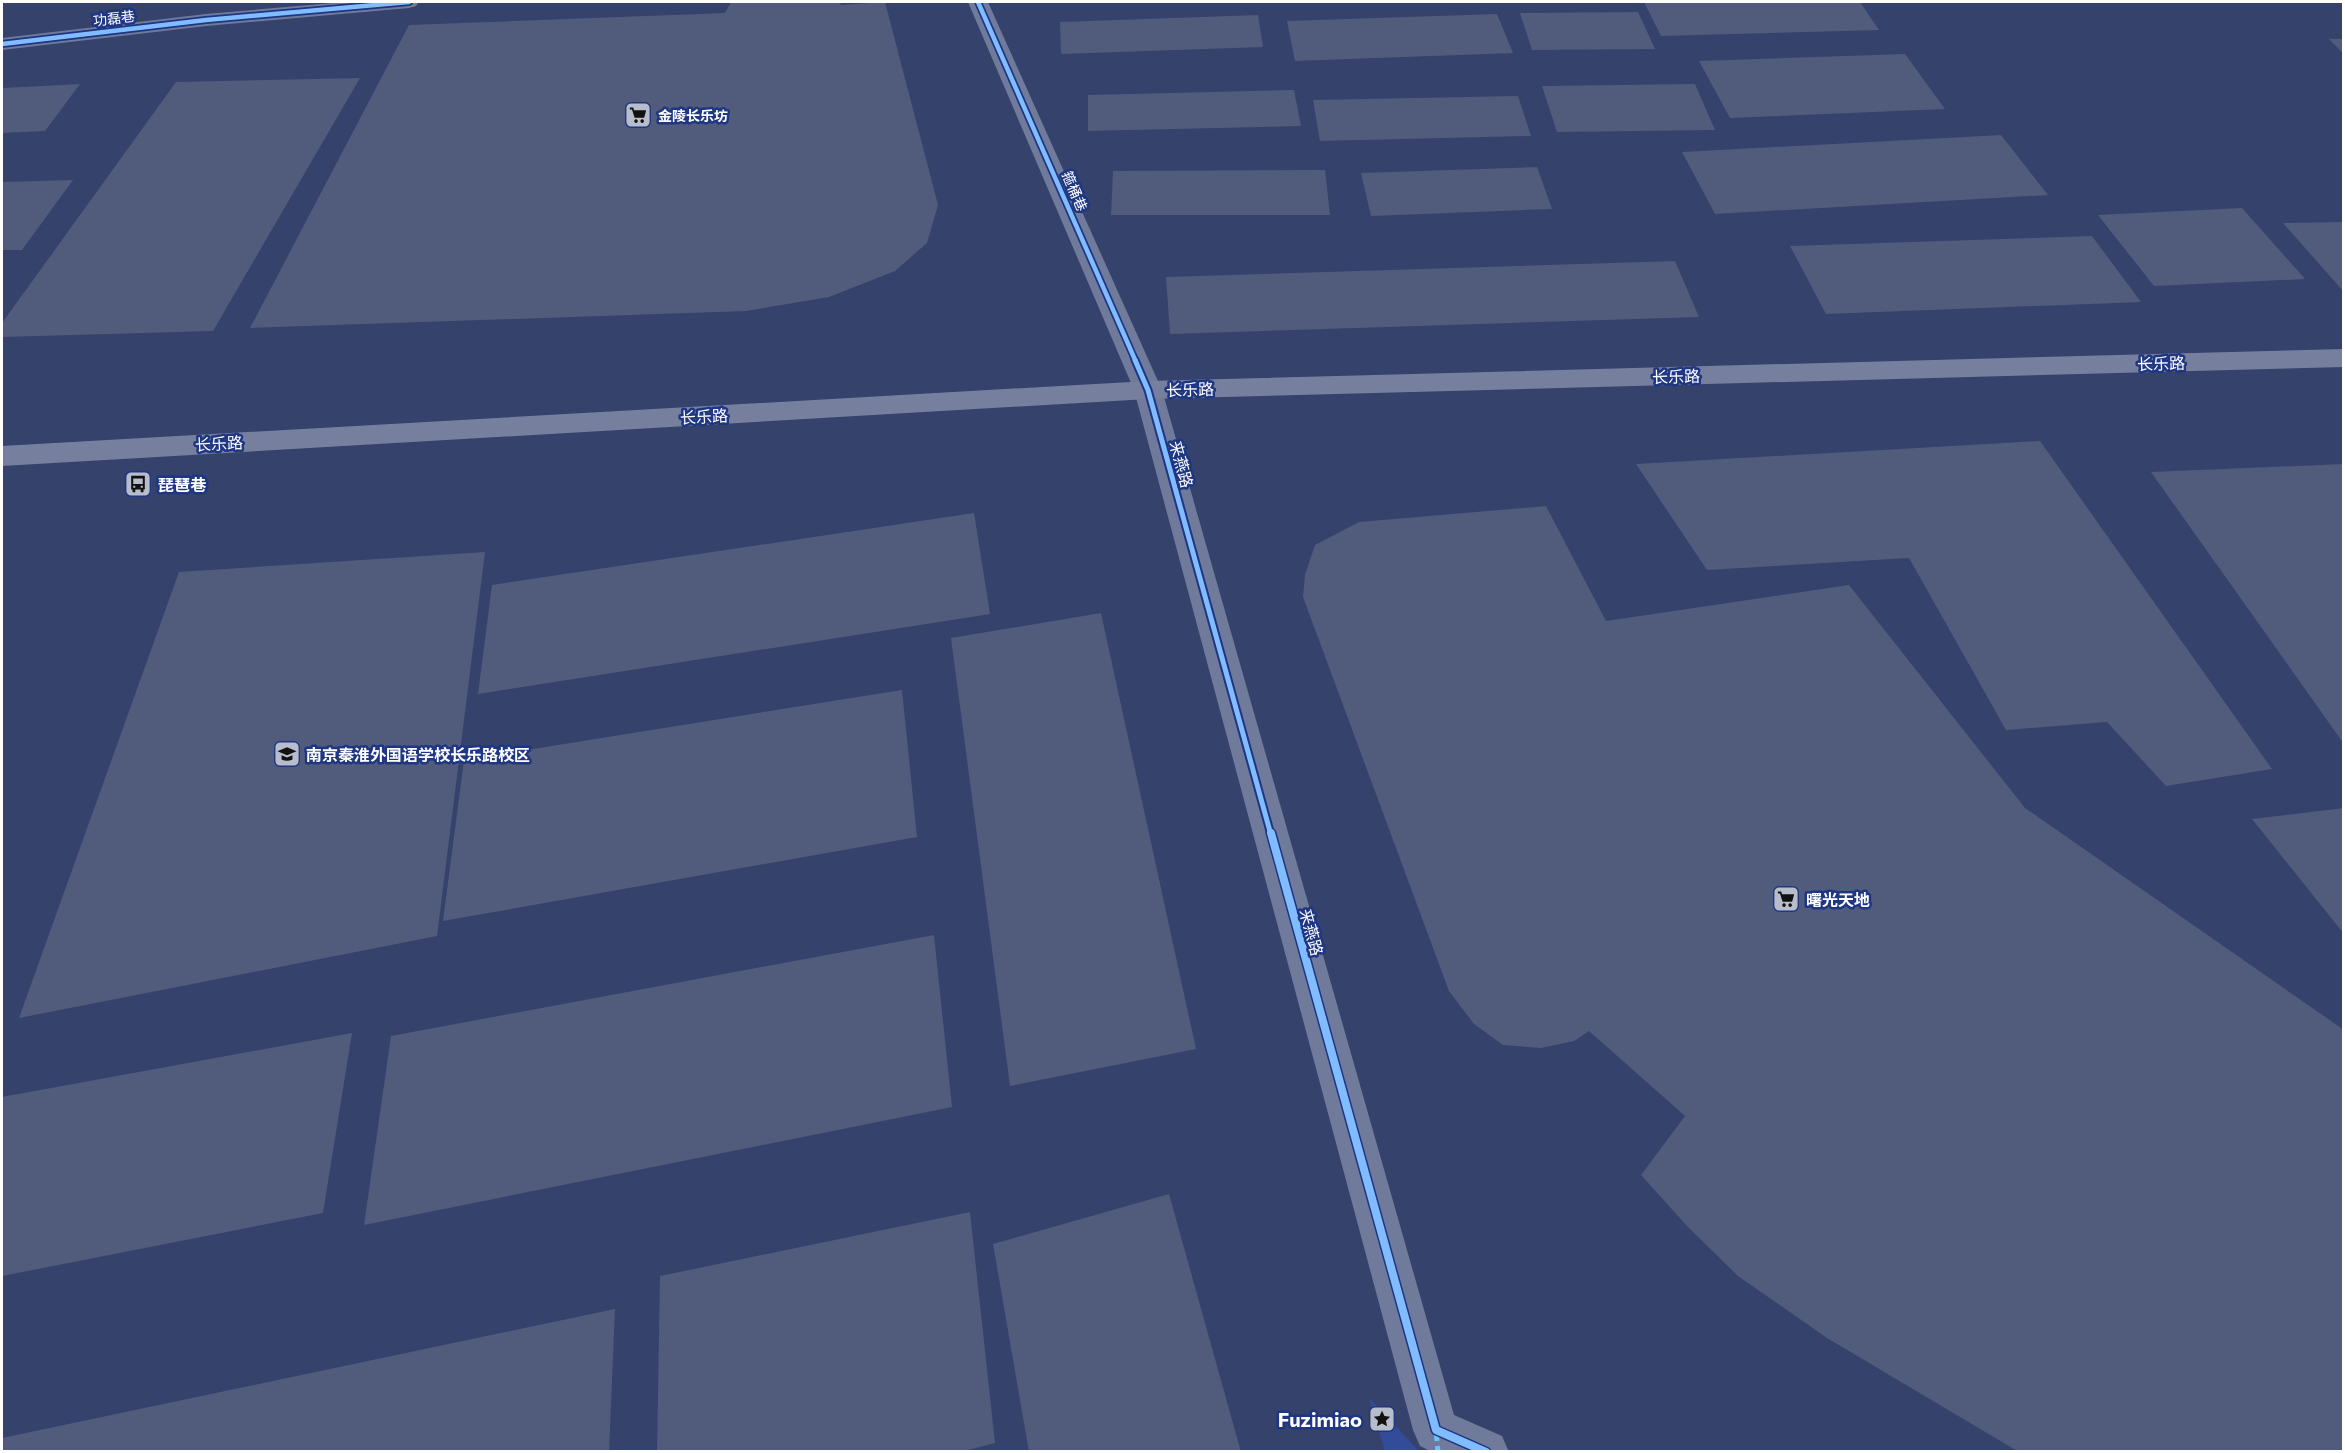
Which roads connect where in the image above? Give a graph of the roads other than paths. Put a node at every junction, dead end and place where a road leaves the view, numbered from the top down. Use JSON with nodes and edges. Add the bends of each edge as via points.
{"nodes":[{"id":1,"x":409,"y":2,"type":"edge"},
{"id":2,"x":978,"y":2,"type":"edge"},
{"id":3,"x":2,"y":44,"type":"edge"},
{"id":4,"x":2343,"y":358,"type":"edge"},
{"id":5,"x":1148,"y":390,"type":"junction"},
{"id":6,"x":2,"y":456,"type":"edge"},
{"id":7,"x":1486,"y":1452,"type":"edge"}],
"edges":[{"from":1,"to":3,"type":"street","name":"功磊巷"},
{"from":2,"to":5,"type":"street","name":"箍桶巷"},
{"from":4,"to":5,"type":"main road","name":"长乐路"},
{"from":5,"to":6,"type":"main road","name":"长乐路"},
{"from":5,"to":7,"type":"street","name":"来燕路","via":[[1436,1430]]}]}
